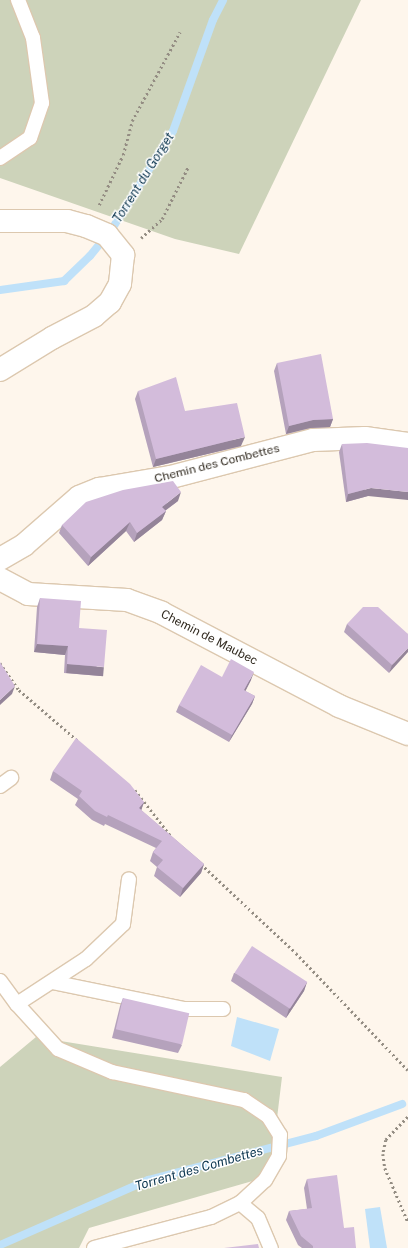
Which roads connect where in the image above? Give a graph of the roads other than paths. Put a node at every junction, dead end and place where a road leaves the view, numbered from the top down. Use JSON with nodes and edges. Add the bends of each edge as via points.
{"nodes":[{"id":1,"x":18,"y":0,"type":"edge"},
{"id":2,"x":0,"y":158,"type":"edge"},
{"id":3,"x":0,"y":221,"type":"edge"},
{"id":4,"x":0,"y":370,"type":"edge"},
{"id":5,"x":408,"y":444,"type":"edge"},
{"id":6,"x":0,"y":559,"type":"edge"},
{"id":7,"x":0,"y":579,"type":"edge"},
{"id":8,"x":408,"y":734,"type":"edge"},
{"id":9,"x":129,"y":879,"type":"dead end"},
{"id":10,"x":0,"y":981,"type":"edge"},
{"id":11,"x":52,"y":982,"type":"junction"},
{"id":12,"x":17,"y":1004,"type":"junction"},
{"id":13,"x":223,"y":1009,"type":"dead end"},
{"id":14,"x":240,"y":1202,"type":"junction"},
{"id":15,"x":94,"y":1248,"type":"edge"},
{"id":16,"x":270,"y":1248,"type":"edge"}],
"edges":[{"from":1,"to":2,"type":"lane","via":[[33,38],[42,103],[30,138]]},
{"from":3,"to":4,"type":"street","via":[[66,221],[86,226],[107,235],[123,255],[120,284],[110,302],[94,316]]},
{"from":5,"to":6,"type":"street","name":"Chemin des Combettes","via":[[365,438],[313,440],[171,478],[99,489],[79,497],[24,545]]},
{"from":7,"to":8,"type":"street","name":"Chemin de Maubec","via":[[28,594],[127,600],[162,613],[339,706]]},
{"from":9,"to":11,"type":"lane","via":[[123,924],[86,959]]},
{"from":10,"to":12,"type":"lane"},
{"from":11,"to":12,"type":"lane"},
{"from":11,"to":13,"type":"lane","via":[[183,1009]]},
{"from":12,"to":14,"type":"lane","via":[[58,1049],[112,1072],[244,1100],[268,1116],[280,1135],[279,1156],[265,1180]]},
{"from":14,"to":15,"type":"lane","via":[[211,1217]]},
{"from":14,"to":16,"type":"lane","via":[[258,1218]]}]}
